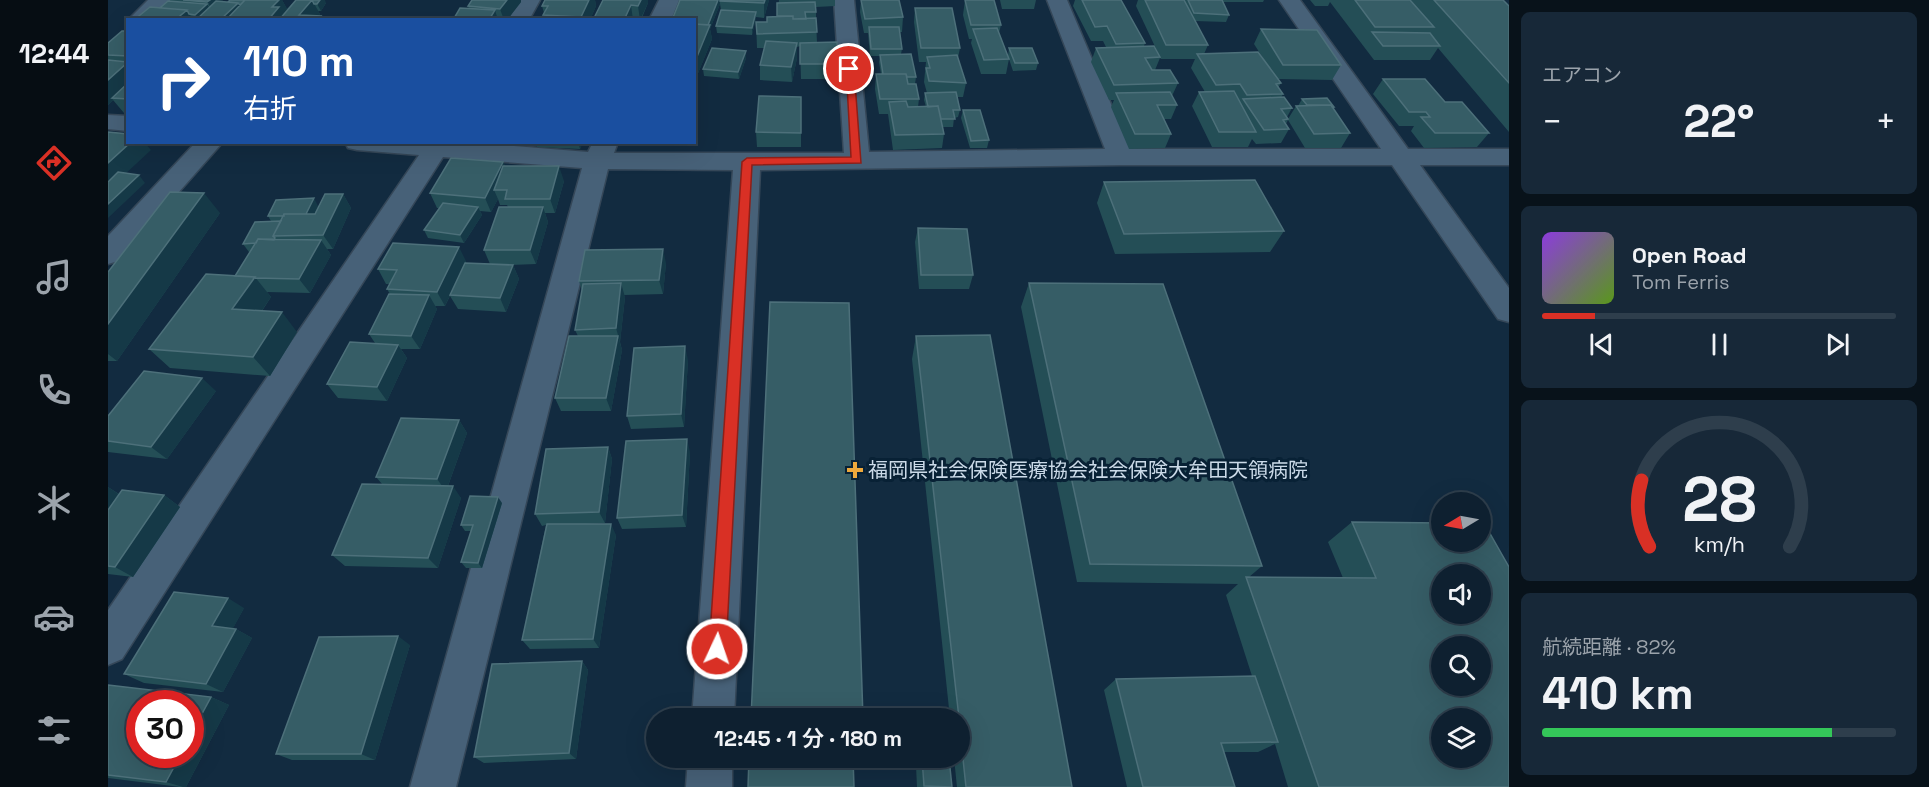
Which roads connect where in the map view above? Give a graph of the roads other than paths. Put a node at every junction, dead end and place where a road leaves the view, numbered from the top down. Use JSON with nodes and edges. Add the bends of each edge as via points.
{"nodes":[{"id":1,"x":161,"y":0,"type":"edge"},
{"id":2,"x":530,"y":0,"type":"edge"},
{"id":3,"x":669,"y":0,"type":"edge"},
{"id":4,"x":844,"y":0,"type":"edge"},
{"id":5,"x":1057,"y":0,"type":"edge"},
{"id":6,"x":1289,"y":0,"type":"edge"},
{"id":7,"x":140,"y":18,"type":"edge"},
{"id":8,"x":519,"y":18,"type":"edge"},
{"id":9,"x":661,"y":18,"type":"edge"},
{"id":10,"x":108,"y":122,"type":"edge"},
{"id":11,"x":126,"y":124,"type":"edge"},
{"id":12,"x":209,"y":144,"type":"edge"},
{"id":13,"x":398,"y":144,"type":"edge"},
{"id":14,"x":438,"y":146,"type":"edge"},
{"id":15,"x":602,"y":152,"type":"edge"},
{"id":16,"x":1121,"y":157,"type":"junction"},
{"id":17,"x":1509,"y":157,"type":"edge"},
{"id":18,"x":1401,"y":158,"type":"junction"},
{"id":19,"x":857,"y":160,"type":"junction"},
{"id":20,"x":747,"y":162,"type":"junction"},
{"id":21,"x":108,"y":254,"type":"edge"},
{"id":22,"x":1509,"y":311,"type":"edge"},
{"id":23,"x":108,"y":645,"type":"edge"},
{"id":24,"x":714,"y":708,"type":"edge"},
{"id":25,"x":710,"y":768,"type":"edge"},
{"id":26,"x":432,"y":787,"type":"edge"},
{"id":27,"x":709,"y":787,"type":"edge"}],
"edges":[{"from":1,"to":7,"type":"street"},
{"from":2,"to":8,"type":"street"},
{"from":3,"to":9,"type":"street"},
{"from":4,"to":19,"type":"street"},
{"from":5,"to":16,"type":"street"},
{"from":6,"to":18,"type":"street"},
{"from":10,"to":11,"type":"street"},
{"from":12,"to":21,"type":"street"},
{"from":13,"to":14,"type":"street"},
{"from":14,"to":15,"type":"street"},
{"from":14,"to":23,"type":"street"},
{"from":15,"to":20,"type":"street"},
{"from":15,"to":26,"type":"street"},
{"from":16,"to":18,"type":"street"},
{"from":16,"to":19,"type":"street"},
{"from":17,"to":18,"type":"street"},
{"from":18,"to":22,"type":"street"},
{"from":19,"to":20,"type":"street"},
{"from":20,"to":24,"type":"street"},
{"from":25,"to":27,"type":"street"}]}
